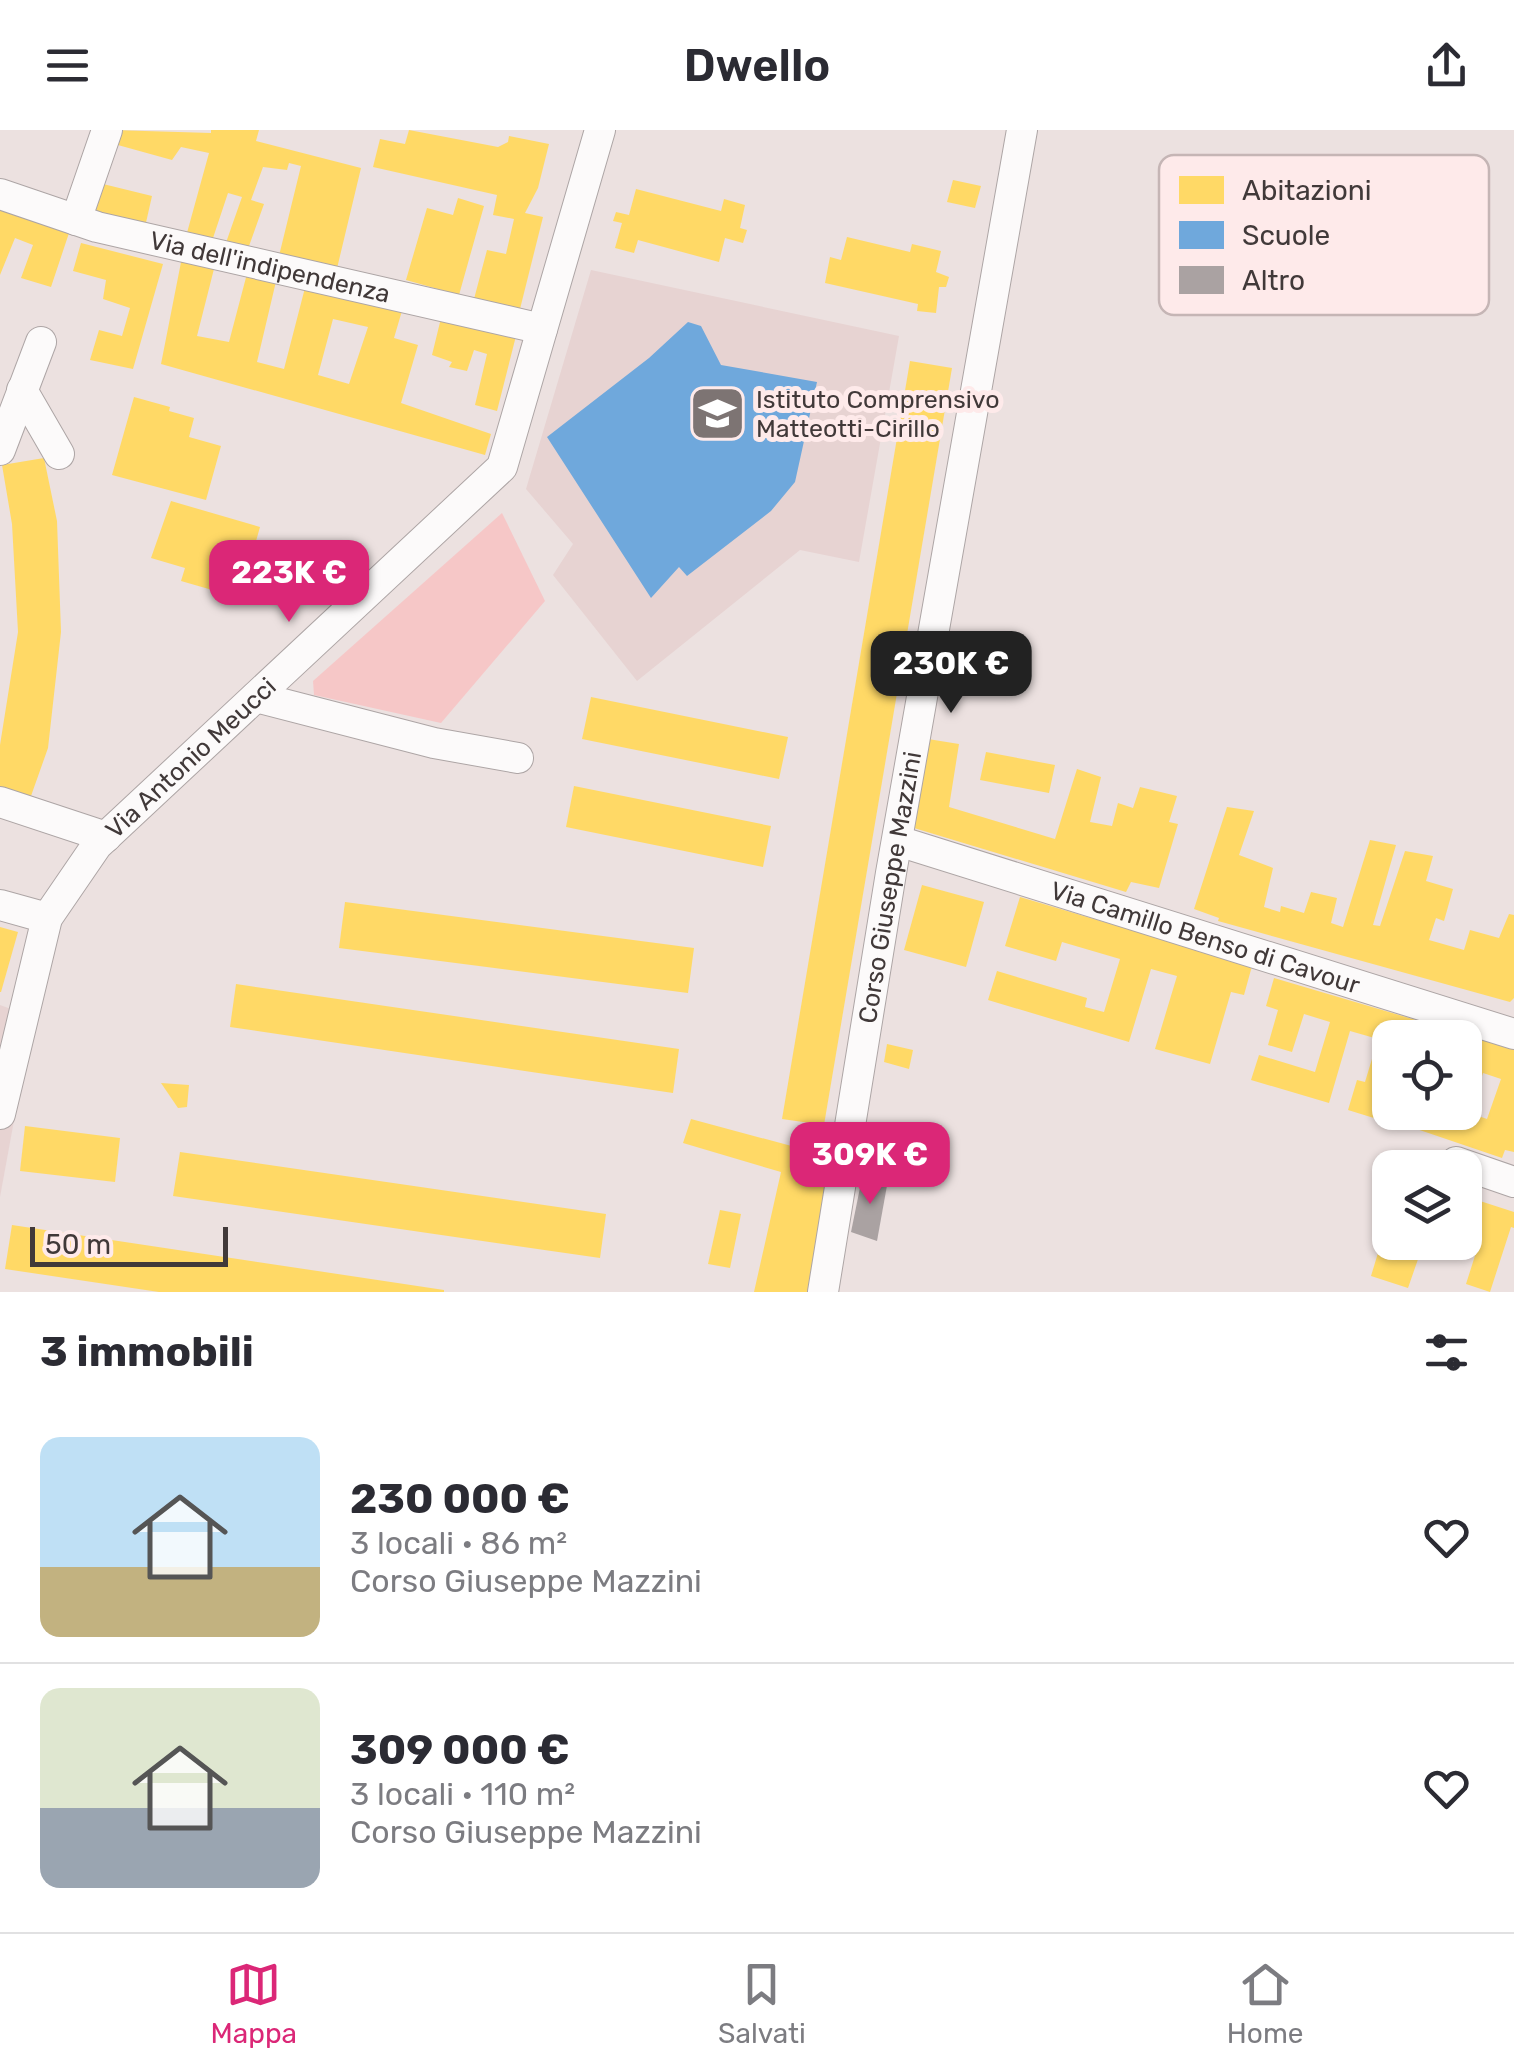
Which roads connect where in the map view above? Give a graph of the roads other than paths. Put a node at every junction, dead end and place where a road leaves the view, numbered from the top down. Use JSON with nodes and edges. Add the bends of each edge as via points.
{"nodes":[{"id":1,"x":107,"y":130,"type":"edge"},
{"id":2,"x":600,"y":130,"type":"edge"},
{"id":3,"x":1022,"y":130,"type":"edge"},
{"id":4,"x":0,"y":194,"type":"edge"},
{"id":5,"x":76,"y":220,"type":"junction"},
{"id":6,"x":542,"y":330,"type":"junction"},
{"id":7,"x":40,"y":342,"type":"dead end"},
{"id":8,"x":22,"y":390,"type":"junction"},
{"id":9,"x":0,"y":450,"type":"edge"},
{"id":10,"x":60,"y":454,"type":"dead end"},
{"id":11,"x":256,"y":697,"type":"junction"},
{"id":12,"x":518,"y":758,"type":"dead end"},
{"id":13,"x":0,"y":802,"type":"edge"},
{"id":14,"x":106,"y":837,"type":"junction"},
{"id":15,"x":898,"y":841,"type":"junction"},
{"id":16,"x":0,"y":905,"type":"edge"},
{"id":17,"x":47,"y":918,"type":"junction"},
{"id":18,"x":1514,"y":1034,"type":"edge"},
{"id":19,"x":0,"y":1114,"type":"edge"},
{"id":20,"x":1482,"y":1171,"type":"edge"},
{"id":21,"x":1514,"y":1182,"type":"edge"},
{"id":22,"x":823,"y":1292,"type":"edge"}],
"edges":[{"from":1,"to":5,"type":"street"},
{"from":2,"to":6,"type":"street","name":"Via Antonio Meucci"},
{"from":3,"to":15,"type":"street","name":"Corso Giuseppe Mazzini"},
{"from":4,"to":5,"type":"street","name":"Via dell'indipendenza"},
{"from":5,"to":6,"type":"street","name":"Via dell'indipendenza"},
{"from":6,"to":11,"type":"street","name":"Via Antonio Meucci","via":[[502,467]]},
{"from":7,"to":8,"type":"street"},
{"from":8,"to":9,"type":"street"},
{"from":8,"to":10,"type":"street"},
{"from":11,"to":12,"type":"street"},
{"from":11,"to":14,"type":"street","name":"Via Antonio Meucci"},
{"from":13,"to":14,"type":"street"},
{"from":14,"to":17,"type":"street","name":"Via Antonio Meucci"},
{"from":15,"to":18,"type":"street","name":"Via Camillo Benso di Cavour"},
{"from":15,"to":22,"type":"street","name":"Corso Giuseppe Mazzini"},
{"from":16,"to":17,"type":"street"},
{"from":17,"to":19,"type":"street","name":"Via Antonio Meucci"},
{"from":20,"to":21,"type":"street"}]}
